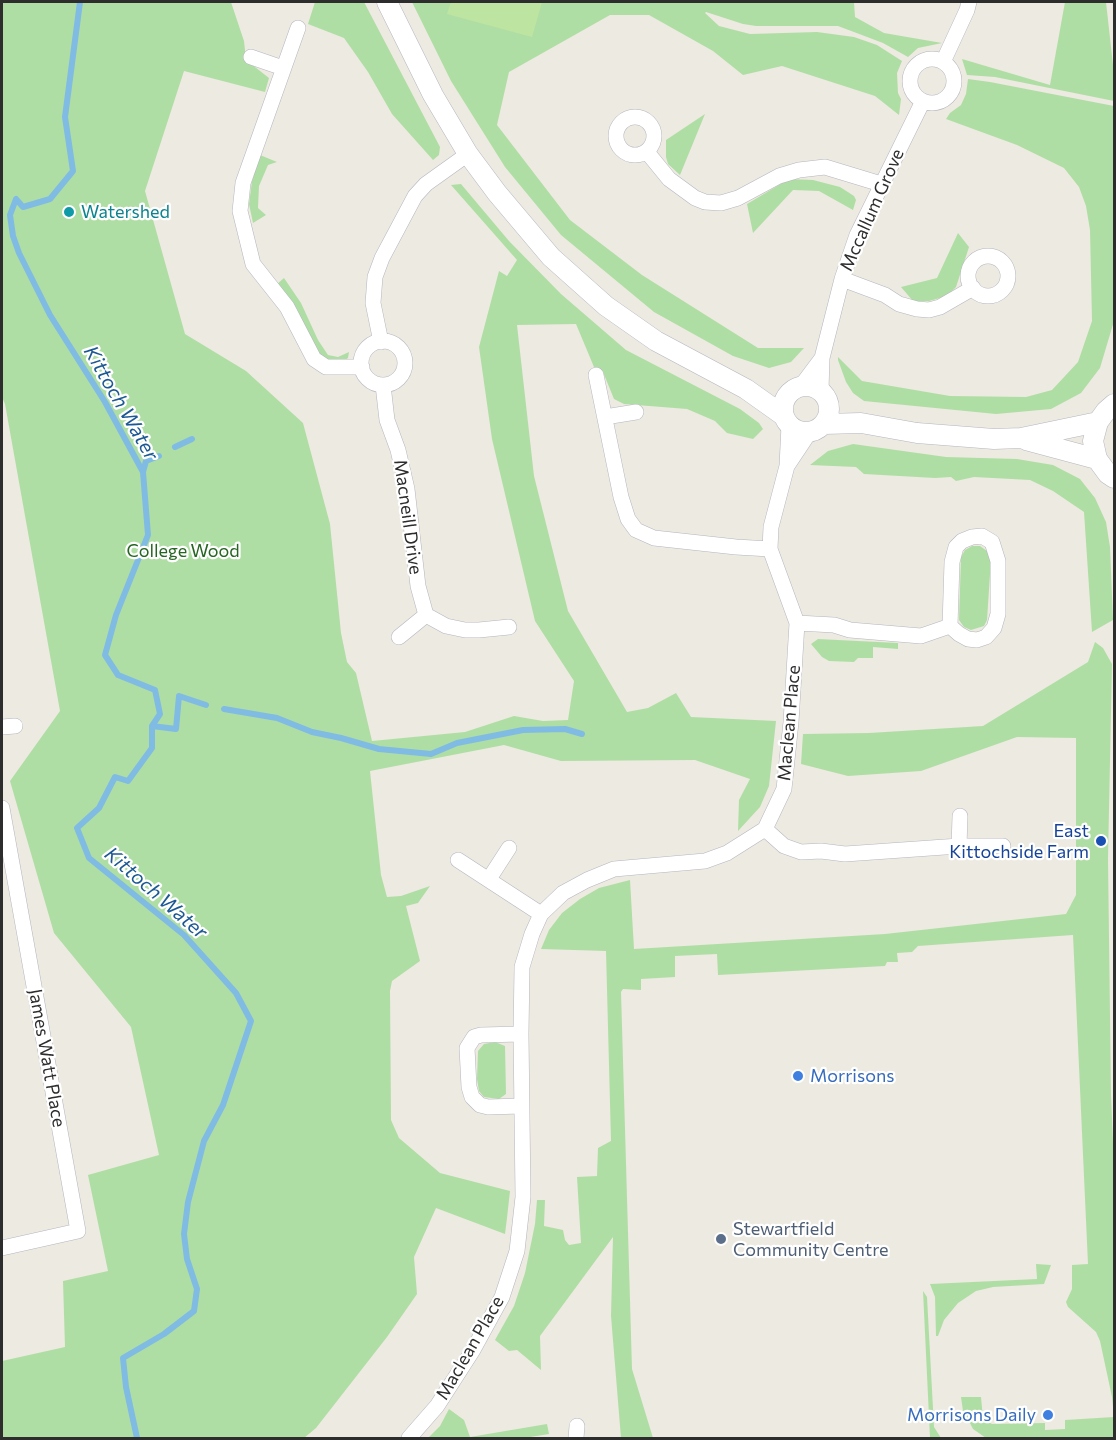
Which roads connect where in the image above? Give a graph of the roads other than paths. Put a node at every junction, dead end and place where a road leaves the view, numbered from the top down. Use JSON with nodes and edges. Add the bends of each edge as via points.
{"nodes":[{"id":1,"x":387,"y":2,"type":"edge"},
{"id":2,"x":969,"y":2,"type":"edge"},
{"id":3,"x":298,"y":28,"type":"dead end"},
{"id":4,"x":251,"y":57,"type":"dead end"},
{"id":5,"x":943,"y":62,"type":"junction"},
{"id":6,"x":283,"y":68,"type":"junction"},
{"id":7,"x":923,"y":100,"type":"junction"},
{"id":8,"x":647,"y":152,"type":"dead end"},
{"id":9,"x":468,"y":154,"type":"junction"},
{"id":10,"x":881,"y":184,"type":"junction"},
{"id":11,"x":842,"y":279,"type":"junction"},
{"id":12,"x":973,"y":288,"type":"dead end"},
{"id":13,"x":381,"y":342,"type":"junction"},
{"id":14,"x":822,"y":358,"type":"junction"},
{"id":15,"x":362,"y":367,"type":"junction"},
{"id":16,"x":596,"y":375,"type":"dead end"},
{"id":17,"x":383,"y":385,"type":"junction"},
{"id":18,"x":746,"y":389,"type":"junction"},
{"id":19,"x":795,"y":389,"type":"junction"},
{"id":20,"x":1114,"y":405,"type":"edge"},
{"id":21,"x":636,"y":412,"type":"dead end"},
{"id":22,"x":821,"y":413,"type":"junction"},
{"id":23,"x":605,"y":417,"type":"junction"},
{"id":24,"x":786,"y":421,"type":"junction"},
{"id":25,"x":1098,"y":422,"type":"junction"},
{"id":26,"x":1021,"y":438,"type":"junction"},
{"id":27,"x":787,"y":466,"type":"junction"},
{"id":28,"x":1106,"y":470,"type":"edge"},
{"id":29,"x":1114,"y":495,"type":"edge"},
{"id":30,"x":770,"y":549,"type":"junction"},
{"id":31,"x":426,"y":615,"type":"junction"},
{"id":32,"x":797,"y":623,"type":"junction"},
{"id":33,"x":950,"y":626,"type":"junction"},
{"id":34,"x":509,"y":627,"type":"dead end"},
{"id":35,"x":399,"y":638,"type":"dead end"},
{"id":36,"x":2,"y":808,"type":"edge"},
{"id":37,"x":960,"y":816,"type":"dead end"},
{"id":38,"x":765,"y":829,"type":"junction"},
{"id":39,"x":960,"y":846,"type":"junction"},
{"id":40,"x":1003,"y":846,"type":"dead end"},
{"id":41,"x":509,"y":848,"type":"dead end"},
{"id":42,"x":458,"y":860,"type":"dead end"},
{"id":43,"x":489,"y":879,"type":"junction"},
{"id":44,"x":541,"y":914,"type":"junction"},
{"id":45,"x":521,"y":1034,"type":"junction"},
{"id":46,"x":521,"y":1106,"type":"junction"},
{"id":47,"x":2,"y":1248,"type":"edge"},
{"id":48,"x":410,"y":1438,"type":"edge"}],
"edges":[{"from":1,"to":9,"type":"street","via":[[433,95]]},
{"from":2,"to":5,"type":"street"},
{"from":3,"to":6,"type":"street"},
{"from":4,"to":6,"type":"street"},
{"from":5,"to":7,"type":"street","via":[[954,79],[950,93],[938,102]]},
{"from":5,"to":7,"type":"street","via":[[923,61],[911,74],[912,89]]},
{"from":6,"to":15,"type":"street","via":[[243,183],[240,211],[253,264],[287,307],[314,359],[326,367]]},
{"from":7,"to":10,"type":"street","name":"Mccallum Grove"},
{"from":8,"to":10,"type":"street","via":[[669,179],[705,202],[721,203],[779,176],[825,167]]},
{"from":9,"to":13,"type":"street","via":[[415,196],[382,258],[375,277],[374,303]]},
{"from":9,"to":18,"type":"street","via":[[551,257],[606,306],[656,341]]},
{"from":10,"to":11,"type":"street","name":"Mccallum Grove"},
{"from":11,"to":12,"type":"street","via":[[899,304],[929,310]]},
{"from":11,"to":14,"type":"street","name":"Mccallum Grove"},
{"from":13,"to":15,"type":"street","via":[[366,350]]},
{"from":13,"to":17,"type":"street","via":[[399,349],[405,368],[401,377]]},
{"from":14,"to":19,"type":"street","name":"Mccallum Grove"},
{"from":14,"to":22,"type":"street","name":"Mccallum Grove"},
{"from":15,"to":17,"type":"street","via":[[369,380]]},
{"from":16,"to":23,"type":"street"},
{"from":17,"to":31,"type":"street","name":"Macneill Drive","via":[[387,420],[407,489],[418,586]]},
{"from":18,"to":19,"type":"street"},
{"from":18,"to":24,"type":"street"},
{"from":19,"to":22,"type":"street","via":[[812,386]]},
{"from":19,"to":24,"type":"street","via":[[784,399]]},
{"from":20,"to":25,"type":"street"},
{"from":21,"to":23,"type":"street"},
{"from":22,"to":24,"type":"street","via":[[796,430]]},
{"from":22,"to":26,"type":"street","via":[[917,434]]},
{"from":22,"to":27,"type":"street","name":"Maclean Place"},
{"from":23,"to":30,"type":"street","via":[[621,496],[636,530],[654,538]]},
{"from":24,"to":27,"type":"street","name":"Maclean Place"},
{"from":25,"to":26,"type":"street"},
{"from":25,"to":28,"type":"street","via":[[1094,441]]},
{"from":26,"to":28,"type":"street"},
{"from":27,"to":30,"type":"street","name":"Maclean Place","via":[[771,527]]},
{"from":28,"to":29,"type":"street"},
{"from":30,"to":32,"type":"street","name":"Maclean Place"},
{"from":31,"to":34,"type":"street","via":[[446,626],[465,630]]},
{"from":31,"to":35,"type":"street"},
{"from":32,"to":33,"type":"street","via":[[921,636]]},
{"from":32,"to":38,"type":"street","name":"Maclean Place","via":[[784,789]]},
{"from":33,"to":33,"type":"street","via":[[956,548],[962,541],[982,536],[992,542],[997,552],[998,614],[994,628],[977,640],[968,639]]},
{"from":36,"to":47,"type":"street","name":"James Watt Place","via":[[78,1232]]},
{"from":37,"to":39,"type":"street"},
{"from":38,"to":39,"type":"street","via":[[784,846],[801,852],[845,854]]},
{"from":38,"to":44,"type":"street","name":"Maclean Place","via":[[727,853],[705,861],[614,869],[563,893]]},
{"from":39,"to":40,"type":"street"},
{"from":41,"to":43,"type":"street"},
{"from":42,"to":43,"type":"street"},
{"from":43,"to":44,"type":"street"},
{"from":44,"to":45,"type":"street","name":"Maclean Place","via":[[522,967]]},
{"from":45,"to":46,"type":"street","name":"Maclean Place"},
{"from":45,"to":46,"type":"street","via":[[481,1035],[474,1037],[467,1048],[472,1097],[488,1107]]},
{"from":46,"to":48,"type":"street","name":"Maclean Place","via":[[521,1220],[517,1251],[502,1297],[474,1350],[437,1406]]}]}
